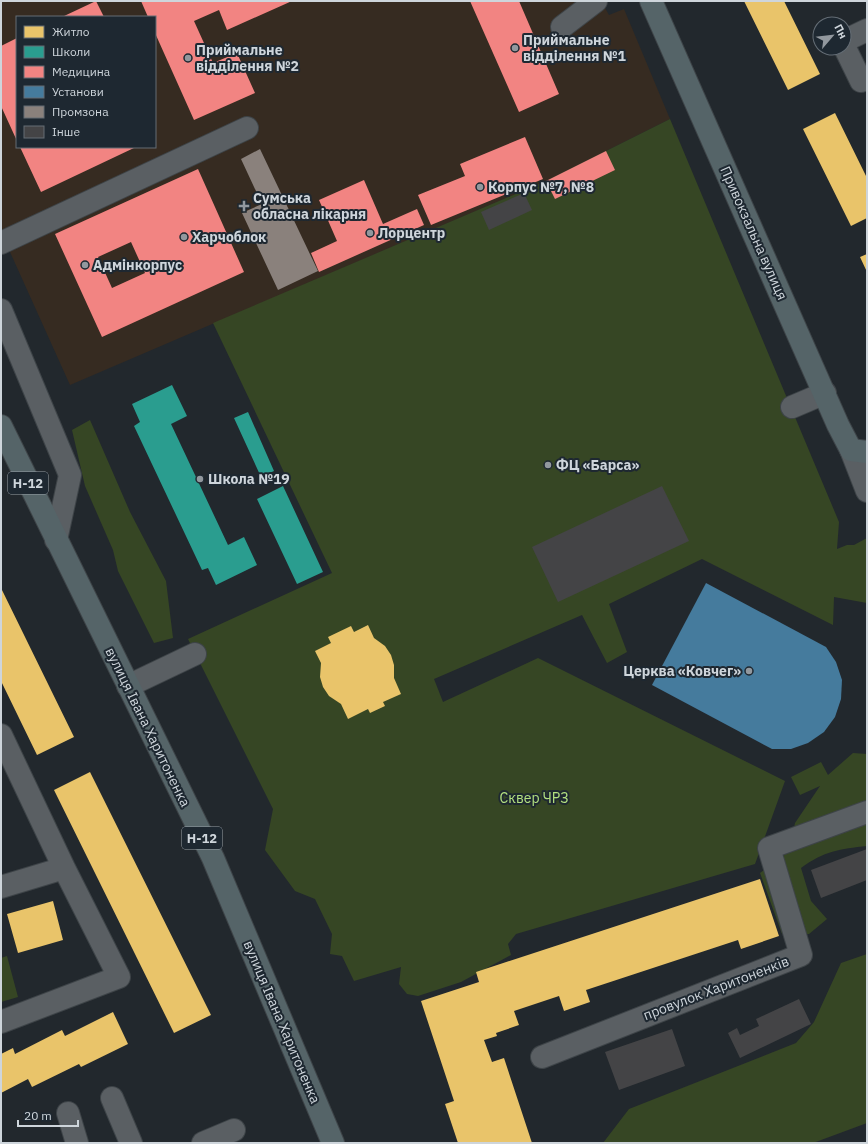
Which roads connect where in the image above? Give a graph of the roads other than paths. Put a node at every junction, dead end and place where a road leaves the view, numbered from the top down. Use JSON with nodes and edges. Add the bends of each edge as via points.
{"nodes":[{"id":1,"x":596,"y":1,"type":"edge"},
{"id":2,"x":651,"y":1,"type":"edge"},
{"id":3,"x":562,"y":27,"type":"dead end"},
{"id":4,"x":867,"y":30,"type":"edge"},
{"id":5,"x":852,"y":37,"type":"edge"},
{"id":6,"x":849,"y":56,"type":"edge"},
{"id":7,"x":861,"y":81,"type":"dead end"},
{"id":8,"x":247,"y":128,"type":"dead end"},
{"id":9,"x":1,"y":243,"type":"edge"},
{"id":10,"x":1,"y":310,"type":"edge"},
{"id":11,"x":825,"y":393,"type":"junction"},
{"id":12,"x":792,"y":407,"type":"dead end"},
{"id":13,"x":2,"y":428,"type":"edge"},
{"id":14,"x":859,"y":451,"type":"edge"},
{"id":15,"x":867,"y":491,"type":"edge"},
{"id":16,"x":56,"y":540,"type":"junction"},
{"id":17,"x":195,"y":654,"type":"dead end"},
{"id":18,"x":128,"y":686,"type":"junction"},
{"id":19,"x":1,"y":735,"type":"edge"},
{"id":20,"x":867,"y":812,"type":"edge"},
{"id":21,"x":64,"y":868,"type":"junction"},
{"id":22,"x":1,"y":886,"type":"edge"},
{"id":23,"x":1,"y":1022,"type":"edge"},
{"id":24,"x":542,"y":1057,"type":"dead end"},
{"id":25,"x":112,"y":1098,"type":"dead end"},
{"id":26,"x":68,"y":1113,"type":"dead end"},
{"id":27,"x":234,"y":1130,"type":"dead end"},
{"id":28,"x":77,"y":1143,"type":"edge"},
{"id":29,"x":131,"y":1143,"type":"edge"},
{"id":30,"x":203,"y":1143,"type":"edge"},
{"id":31,"x":333,"y":1143,"type":"edge"}],
"edges":[{"from":1,"to":3,"type":"street"},
{"from":2,"to":11,"type":"main road","name":"Привокзальна вулиця"},
{"from":4,"to":5,"type":"street"},
{"from":6,"to":7,"type":"street"},
{"from":8,"to":9,"type":"street"},
{"from":10,"to":16,"type":"street","via":[[70,475]]},
{"from":11,"to":12,"type":"street"},
{"from":11,"to":14,"type":"main road","name":"Привокзальна вулиця"},
{"from":13,"to":16,"type":"main road","name":"вулиця Івана Харитоненка","number":"Н-12"},
{"from":14,"to":15,"type":"street"},
{"from":16,"to":18,"type":"main road","name":"вулиця Івана Харитоненка","number":"Н-12"},
{"from":17,"to":18,"type":"street"},
{"from":18,"to":31,"type":"main road","name":"вулиця Івана Харитоненка","number":"Н-12","via":[[212,858]]},
{"from":19,"to":21,"type":"street"},
{"from":20,"to":24,"type":"street","name":"провулок Харитоненків","via":[[769,848],[801,955]]},
{"from":21,"to":22,"type":"street"},
{"from":21,"to":23,"type":"street","via":[[119,977]]},
{"from":25,"to":29,"type":"street"},
{"from":26,"to":28,"type":"street"},
{"from":27,"to":30,"type":"street"}]}
